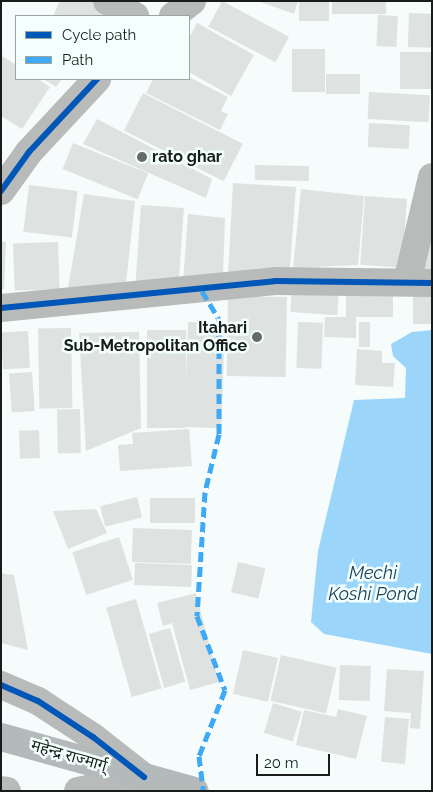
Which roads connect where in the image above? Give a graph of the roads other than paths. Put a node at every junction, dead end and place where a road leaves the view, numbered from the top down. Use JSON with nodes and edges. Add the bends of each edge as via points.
{"nodes":[{"id":1,"x":107,"y":1,"type":"edge"},
{"id":2,"x":192,"y":1,"type":"edge"},
{"id":3,"x":133,"y":15,"type":"edge"},
{"id":4,"x":174,"y":15,"type":"edge"},
{"id":5,"x":96,"y":80,"type":"edge"},
{"id":6,"x":432,"y":177,"type":"edge"},
{"id":7,"x":1,"y":190,"type":"edge"},
{"id":8,"x":419,"y":282,"type":"edge"},
{"id":9,"x":1,"y":308,"type":"edge"},
{"id":10,"x":1,"y":685,"type":"edge"},
{"id":11,"x":1,"y":737,"type":"edge"},
{"id":12,"x":144,"y":776,"type":"junction"},
{"id":13,"x":1,"y":790,"type":"edge"},
{"id":14,"x":7,"y":791,"type":"edge"},
{"id":15,"x":78,"y":791,"type":"edge"},
{"id":16,"x":195,"y":791,"type":"edge"}],
"edges":[{"from":1,"to":3,"type":"street"},
{"from":2,"to":4,"type":"street"},
{"from":5,"to":7,"type":"street","via":[[29,152]]},
{"from":6,"to":8,"type":"street"},
{"from":8,"to":9,"type":"street","via":[[275,281]]},
{"from":10,"to":12,"type":"street","via":[[38,701],[94,736]]},
{"from":11,"to":12,"type":"highway","name":"महेन्द्र राज्मार्ग्"},
{"from":12,"to":15,"type":"street"},
{"from":12,"to":16,"type":"highway","name":"महेन्द्र राज्मार्ग्"},
{"from":13,"to":14,"type":"street"}]}
